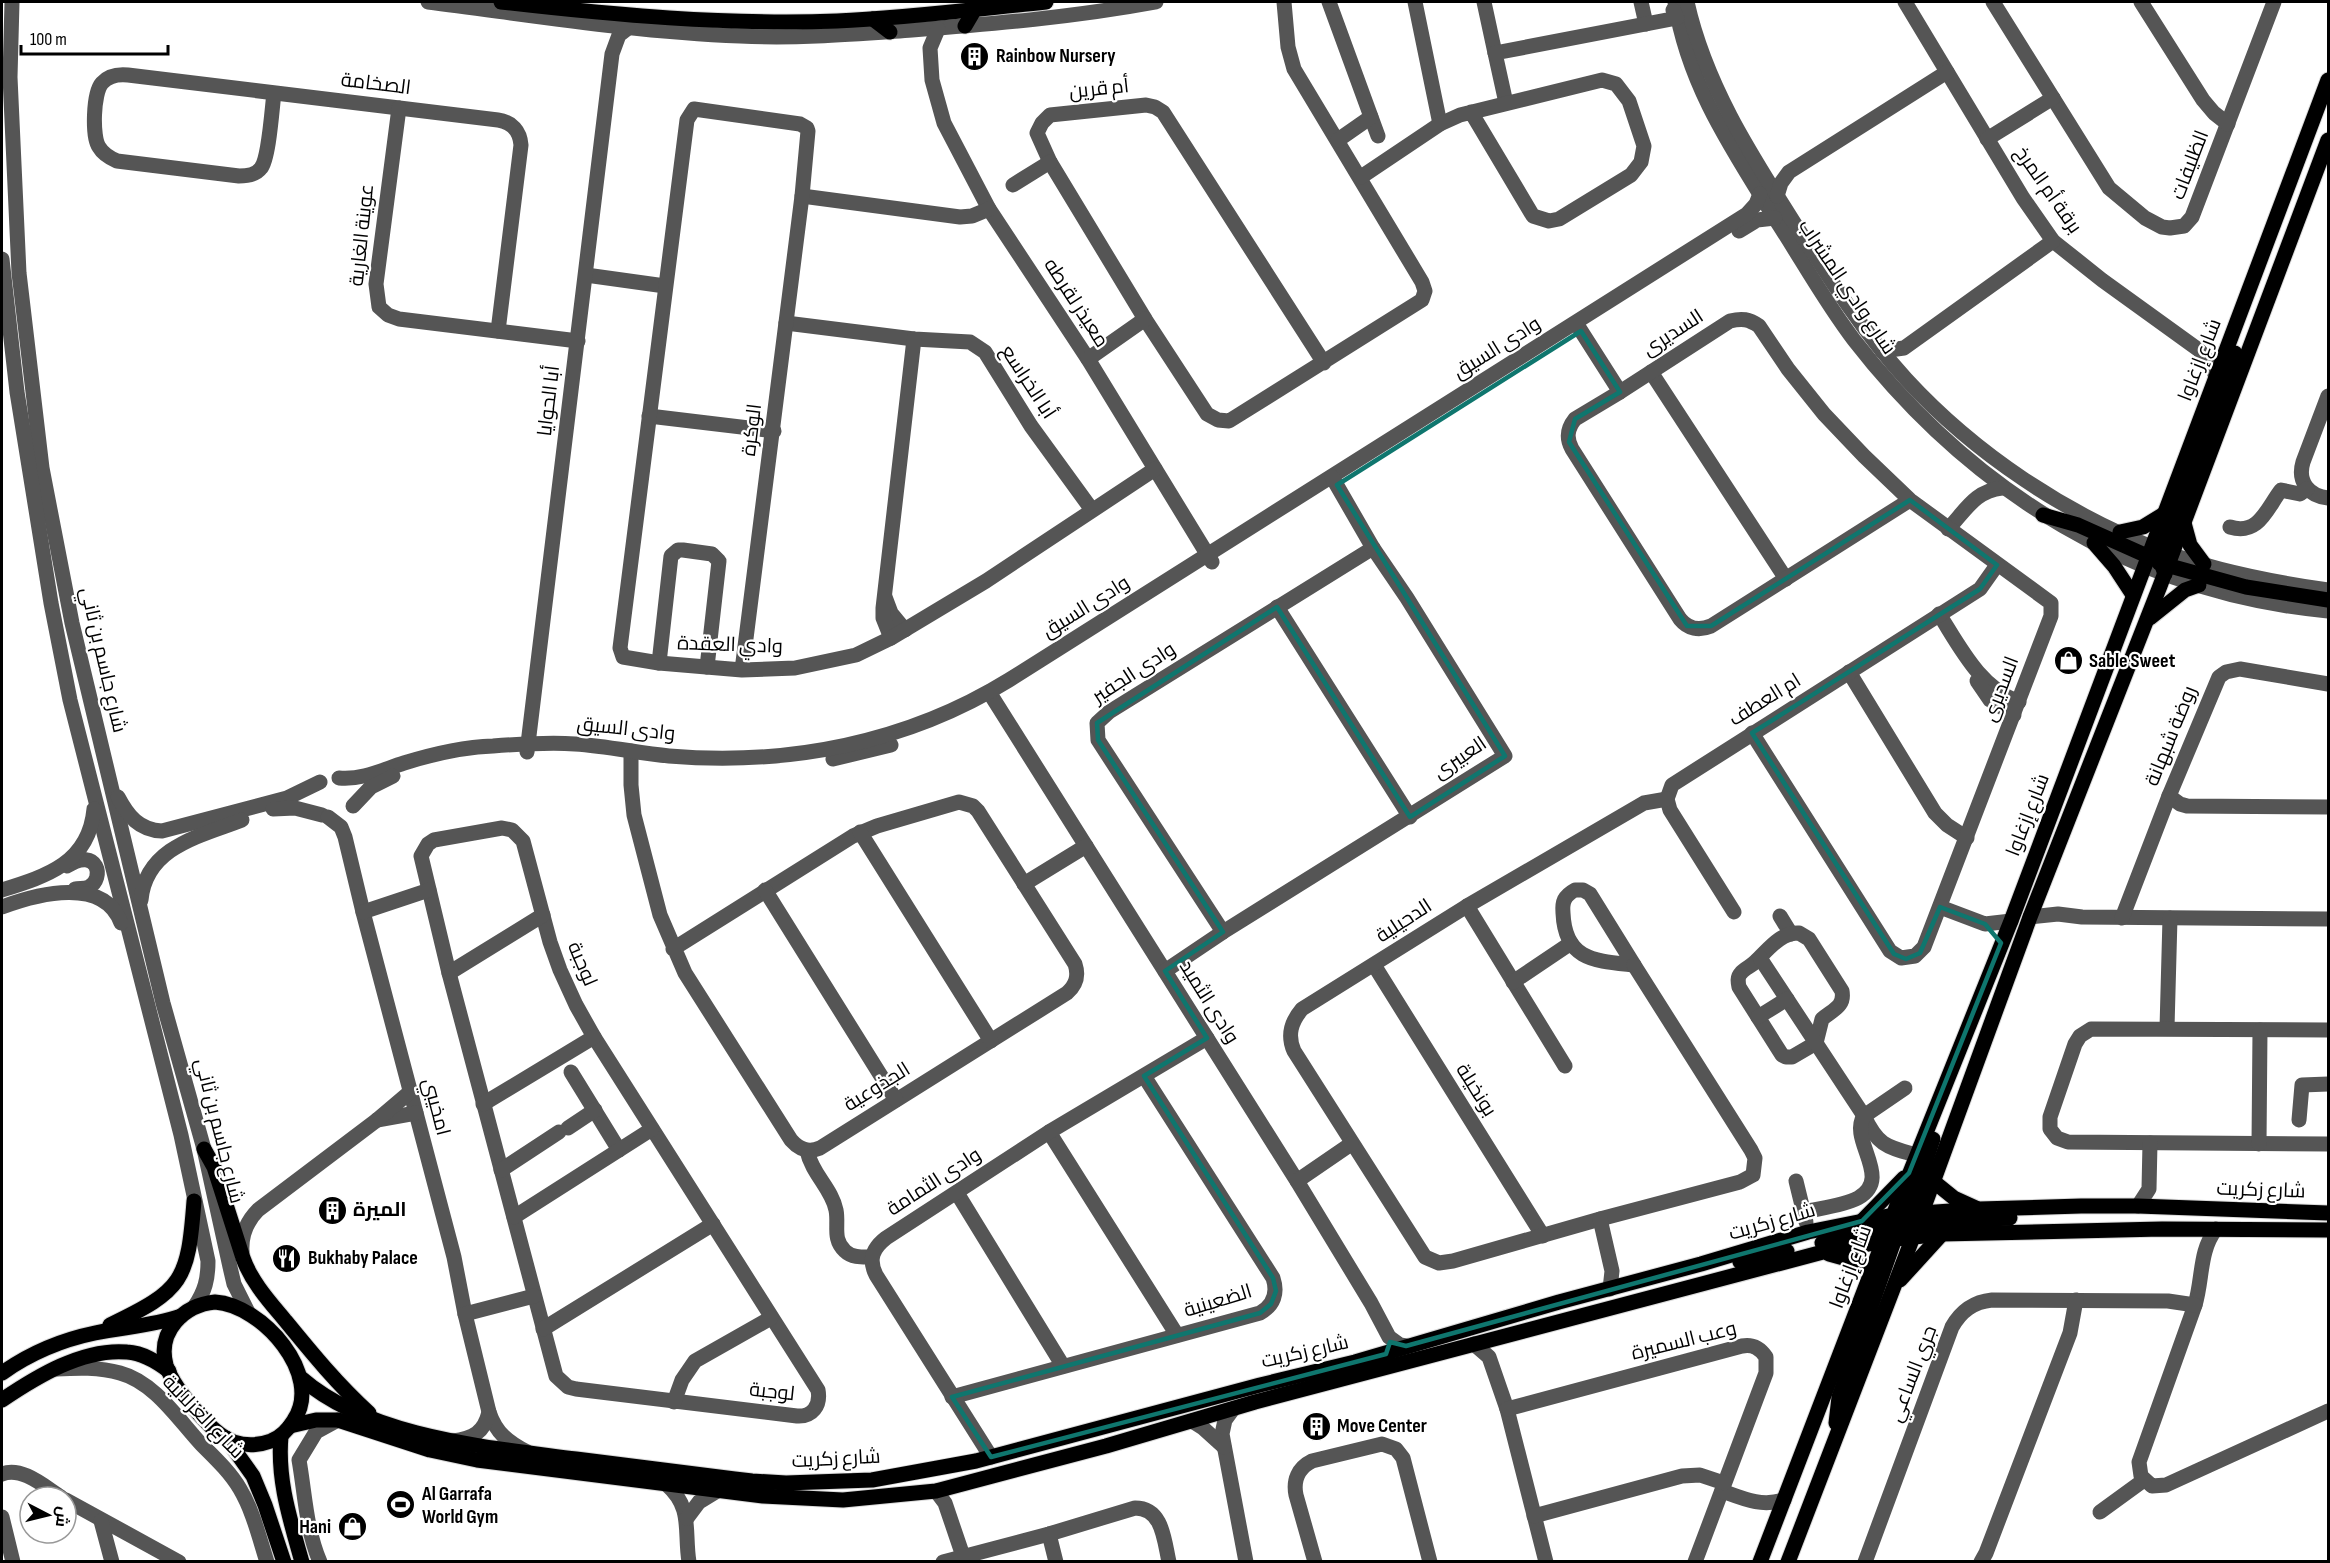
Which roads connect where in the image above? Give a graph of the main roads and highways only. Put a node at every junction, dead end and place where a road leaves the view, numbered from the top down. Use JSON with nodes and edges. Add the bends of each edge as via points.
{"nodes":[{"id":1,"x":501,"y":2,"type":"edge"},
{"id":2,"x":1046,"y":2,"type":"edge"},
{"id":3,"x":975,"y":9,"type":"junction"},
{"id":4,"x":570,"y":10,"type":"junction"},
{"id":5,"x":664,"y":18,"type":"junction"},
{"id":6,"x":873,"y":18,"type":"junction"},
{"id":7,"x":585,"y":22,"type":"road end"},
{"id":8,"x":965,"y":26,"type":"road end"},
{"id":9,"x":653,"y":31,"type":"road end"},
{"id":10,"x":890,"y":32,"type":"road end"},
{"id":11,"x":2328,"y":80,"type":"edge"},
{"id":12,"x":2328,"y":140,"type":"edge"},
{"id":13,"x":2244,"y":303,"type":"junction"},
{"id":14,"x":2164,"y":514,"type":"junction"},
{"id":15,"x":2043,"y":515,"type":"road end"},
{"id":16,"x":2184,"y":523,"type":"junction"},
{"id":17,"x":2120,"y":532,"type":"road end"},
{"id":18,"x":2094,"y":543,"type":"road end"},
{"id":19,"x":2158,"y":561,"type":"junction"},
{"id":20,"x":2204,"y":564,"type":"road end"},
{"id":21,"x":2199,"y":585,"type":"road end"},
{"id":22,"x":2133,"y":595,"type":"junction"},
{"id":23,"x":2328,"y":600,"type":"edge"},
{"id":24,"x":2148,"y":620,"type":"junction"},
{"id":25,"x":2106,"y":725,"type":"junction"},
{"id":26,"x":1938,"y":1101,"type":"junction"},
{"id":27,"x":204,"y":1149,"type":"road end"},
{"id":28,"x":1909,"y":1173,"type":"junction"},
{"id":29,"x":1933,"y":1181,"type":"junction"},
{"id":30,"x":194,"y":1201,"type":"road end"},
{"id":31,"x":2081,"y":1206,"type":"junction"},
{"id":32,"x":1979,"y":1209,"type":"junction"},
{"id":33,"x":2328,"y":1213,"type":"edge"},
{"id":34,"x":1862,"y":1221,"type":"junction"},
{"id":35,"x":1902,"y":1226,"type":"junction"},
{"id":36,"x":2328,"y":1230,"type":"edge"},
{"id":37,"x":1942,"y":1234,"type":"junction"},
{"id":38,"x":1823,"y":1252,"type":"junction"},
{"id":39,"x":1872,"y":1274,"type":"junction"},
{"id":40,"x":1695,"y":1285,"type":"junction"},
{"id":41,"x":1894,"y":1286,"type":"junction"},
{"id":42,"x":181,"y":1316,"type":"junction"},
{"id":43,"x":95,"y":1333,"type":"junction"},
{"id":44,"x":169,"y":1371,"type":"junction"},
{"id":45,"x":2,"y":1373,"type":"edge"},
{"id":46,"x":301,"y":1378,"type":"junction"},
{"id":47,"x":2,"y":1400,"type":"edge"},
{"id":48,"x":378,"y":1421,"type":"junction"},
{"id":49,"x":286,"y":1431,"type":"junction"},
{"id":50,"x":1837,"y":1435,"type":"junction"},
{"id":51,"x":226,"y":1438,"type":"junction"},
{"id":52,"x":284,"y":1562,"type":"edge"},
{"id":53,"x":302,"y":1562,"type":"edge"},
{"id":54,"x":1760,"y":1562,"type":"edge"},
{"id":55,"x":1788,"y":1562,"type":"edge"}],
"edges":[{"from":1,"to":4,"type":"main road"},
{"from":2,"to":3,"type":"main road"},
{"from":3,"to":6,"type":"main road"},
{"from":3,"to":8,"type":"main road"},
{"from":4,"to":5,"type":"main road"},
{"from":4,"to":7,"type":"main road"},
{"from":5,"to":6,"type":"main road","via":[[781,22]]},
{"from":5,"to":9,"type":"main road"},
{"from":6,"to":10,"type":"main road"},
{"from":11,"to":13,"type":"main road","name":"شارع إزغاوا"},
{"from":12,"to":16,"type":"main road","name":"شارع إزغاوا"},
{"from":13,"to":14,"type":"main road","name":"شارع إزغاوا"},
{"from":13,"to":19,"type":"main road","via":[[2230,370]]},
{"from":14,"to":17,"type":"main road","via":[[2143,527]]},
{"from":14,"to":19,"type":"main road","name":"شارع إزغاوا"},
{"from":15,"to":19,"type":"main road","via":[[2078,525]]},
{"from":16,"to":19,"type":"main road","name":"شارع إزغاوا"},
{"from":16,"to":20,"type":"main road","via":[[2190,545]]},
{"from":18,"to":22,"type":"main road"},
{"from":19,"to":22,"type":"main road","name":"شارع إزغاوا"},
{"from":19,"to":23,"type":"main road","via":[[2246,587]]},
{"from":19,"to":24,"type":"main road","name":"شارع إزغاوا"},
{"from":19,"to":25,"type":"main road","via":[[2114,677]]},
{"from":21,"to":24,"type":"main road","via":[[2185,590]]},
{"from":22,"to":26,"type":"main road","name":"شارع إزغاوا","via":[[2011,921]]},
{"from":24,"to":25,"type":"main road","name":"شارع إزغاوا"},
{"from":25,"to":29,"type":"main road","name":"شارع إزغاوا","via":[[2039,893]]},
{"from":26,"to":28,"type":"main road","name":"شارع إزغاوا"},
{"from":26,"to":35,"type":"main road","via":[[1937,1128]]},
{"from":27,"to":48,"type":"main road","via":[[214,1167],[249,1272],[317,1360]]},
{"from":28,"to":34,"type":"main road"},
{"from":28,"to":35,"type":"main road","name":"شارع إزغاوا"},
{"from":29,"to":32,"type":"main road","via":[[1954,1198]]},
{"from":29,"to":35,"type":"main road","name":"شارع إزغاوا"},
{"from":30,"to":43,"type":"main road","via":[[188,1259],[175,1284],[150,1306]]},
{"from":31,"to":32,"type":"main road","name":"شارع زكريت"},
{"from":31,"to":33,"type":"main road","name":"شارع زكريت"},
{"from":31,"to":35,"type":"main road","via":[[2051,1216]]},
{"from":32,"to":35,"type":"main road","name":"شارع زكريت"},
{"from":34,"to":35,"type":"main road","name":"شارع زكريت"},
{"from":34,"to":48,"type":"main road","name":"شارع زكريت","via":[[1808,1232],[1386,1354],[984,1459],[872,1480],[752,1481],[452,1441]]},
{"from":35,"to":37,"type":"main road","name":"شارع زكريت"},
{"from":35,"to":38,"type":"main road","name":"شارع زكريت"},
{"from":35,"to":39,"type":"main road","name":"شارع إزغاوا"},
{"from":35,"to":40,"type":"main road","via":[[1716,1268]]},
{"from":35,"to":41,"type":"main road","name":"شارع إزغاوا"},
{"from":35,"to":50,"type":"main road","via":[[1839,1397]]},
{"from":36,"to":37,"type":"main road","name":"شارع زكريت"},
{"from":37,"to":41,"type":"main road"},
{"from":38,"to":39,"type":"main road","via":[[1858,1262]]},
{"from":38,"to":40,"type":"main road","name":"شارع زكريت"},
{"from":39,"to":54,"type":"main road","name":"شارع إزغاوا"},
{"from":40,"to":49,"type":"main road","name":"شارع زكريت","via":[[1233,1409],[942,1494],[843,1500],[717,1491],[477,1460],[420,1447],[338,1420],[316,1420]]},
{"from":41,"to":50,"type":"main road","name":"شارع إزغاوا"},
{"from":42,"to":43,"type":"main road"},
{"from":42,"to":44,"type":"main road","via":[[166,1341]]},
{"from":42,"to":46,"type":"main road","via":[[195,1306],[210,1303],[225,1303],[248,1312],[274,1334]]},
{"from":43,"to":45,"type":"main road","via":[[58,1343]]},
{"from":44,"to":47,"type":"main road","via":[[149,1358],[127,1352],[96,1355],[56,1369]]},
{"from":44,"to":51,"type":"main road","via":[[194,1408]]},
{"from":46,"to":48,"type":"main road","name":"شارع زكريت","via":[[328,1399]]},
{"from":46,"to":49,"type":"main road","via":[[301,1407]]},
{"from":49,"to":51,"type":"main road","via":[[268,1442],[255,1444]]},
{"from":49,"to":53,"type":"main road","via":[[281,1482]]},
{"from":50,"to":55,"type":"main road","name":"شارع إزغاوا"},
{"from":51,"to":52,"type":"main road","via":[[253,1476]]}]}
